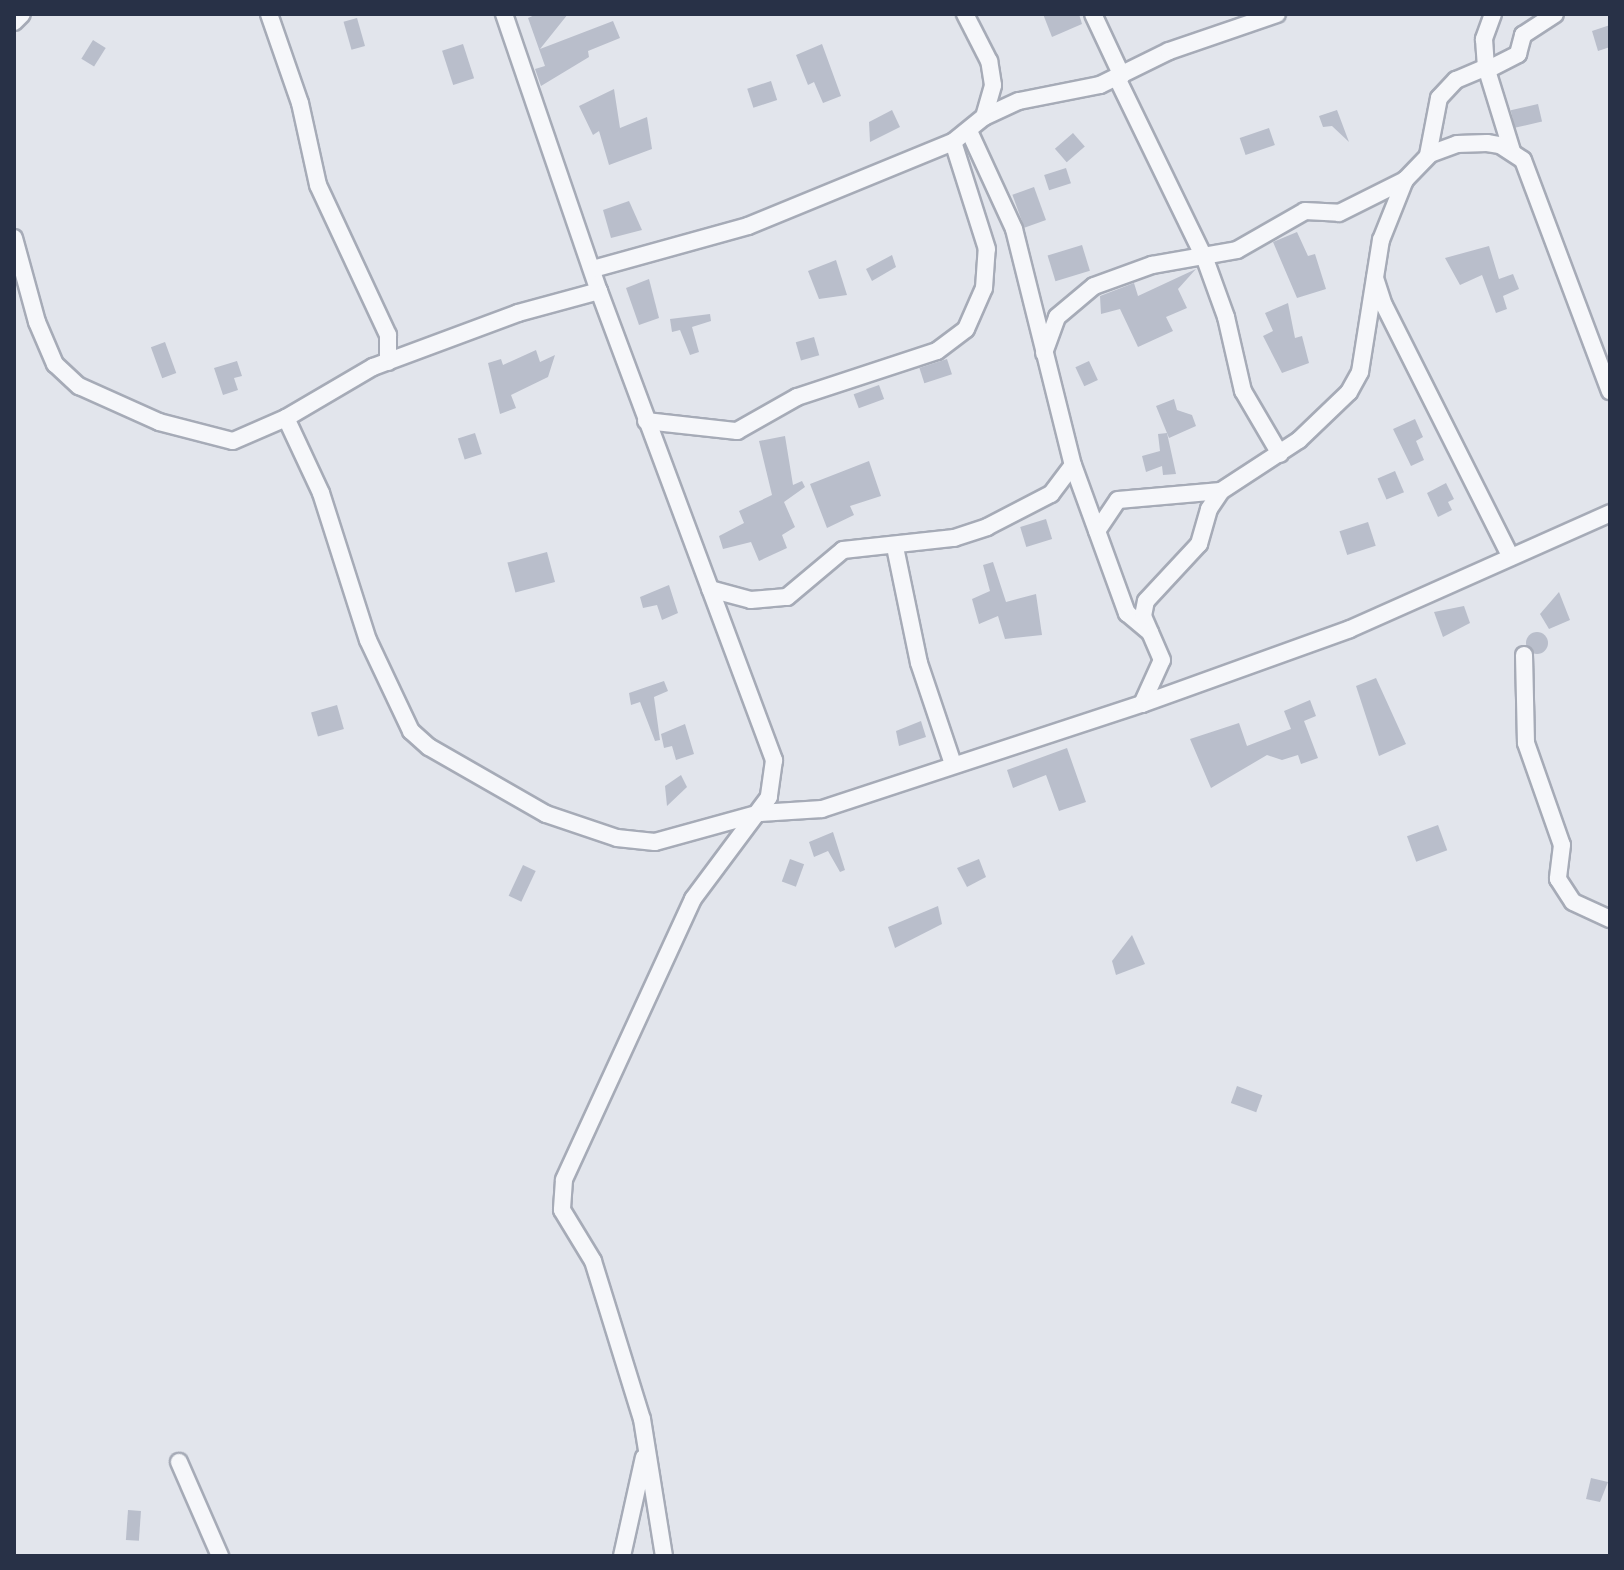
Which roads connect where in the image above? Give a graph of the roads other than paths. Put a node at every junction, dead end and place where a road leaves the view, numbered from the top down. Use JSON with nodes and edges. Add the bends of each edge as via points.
{"nodes":[{"id":1,"x":22,"y":14,"type":"edge"},
{"id":2,"x":269,"y":14,"type":"edge"},
{"id":3,"x":504,"y":14,"type":"edge"},
{"id":4,"x":965,"y":14,"type":"edge"},
{"id":5,"x":1093,"y":14,"type":"edge"},
{"id":6,"x":1277,"y":14,"type":"edge"},
{"id":7,"x":1493,"y":14,"type":"edge"},
{"id":8,"x":1555,"y":14,"type":"edge"},
{"id":9,"x":14,"y":22,"type":"edge"},
{"id":10,"x":1486,"y":68,"type":"junction"},
{"id":11,"x":1119,"y":77,"type":"junction"},
{"id":12,"x":984,"y":117,"type":"junction"},
{"id":13,"x":969,"y":131,"type":"junction"},
{"id":14,"x":953,"y":142,"type":"junction"},
{"id":15,"x":1512,"y":151,"type":"junction"},
{"id":16,"x":1428,"y":155,"type":"junction"},
{"id":17,"x":1405,"y":180,"type":"junction"},
{"id":18,"x":14,"y":238,"type":"edge"},
{"id":19,"x":1205,"y":259,"type":"junction"},
{"id":20,"x":593,"y":269,"type":"junction"},
{"id":21,"x":1374,"y":275,"type":"junction"},
{"id":22,"x":599,"y":291,"type":"junction"},
{"id":23,"x":1043,"y":358,"type":"junction"},
{"id":24,"x":388,"y":362,"type":"junction"},
{"id":25,"x":1610,"y":391,"type":"edge"},
{"id":26,"x":286,"y":418,"type":"junction"},
{"id":27,"x":646,"y":421,"type":"junction"},
{"id":28,"x":1280,"y":454,"type":"junction"},
{"id":29,"x":1073,"y":465,"type":"junction"},
{"id":30,"x":1221,"y":491,"type":"junction"},
{"id":31,"x":1610,"y":513,"type":"edge"},
{"id":32,"x":1097,"y":531,"type":"junction"},
{"id":33,"x":895,"y":547,"type":"junction"},
{"id":34,"x":1511,"y":557,"type":"junction"},
{"id":35,"x":710,"y":589,"type":"junction"},
{"id":36,"x":1151,"y":633,"type":"junction"},
{"id":37,"x":1524,"y":655,"type":"dead end"},
{"id":38,"x":1142,"y":704,"type":"junction"},
{"id":39,"x":953,"y":764,"type":"junction"},
{"id":40,"x":760,"y":813,"type":"junction"},
{"id":41,"x":1610,"y":919,"type":"edge"},
{"id":42,"x":646,"y":1447,"type":"junction"},
{"id":43,"x":179,"y":1462,"type":"dead end"},
{"id":44,"x":220,"y":1556,"type":"edge"},
{"id":45,"x":622,"y":1556,"type":"edge"},
{"id":46,"x":664,"y":1556,"type":"edge"}],
"edges":[{"from":1,"to":9,"type":"street"},
{"from":2,"to":24,"type":"street","via":[[300,103],[318,185],[388,335]]},
{"from":3,"to":20,"type":"street"},
{"from":4,"to":12,"type":"street","via":[[989,61],[993,85]]},
{"from":5,"to":11,"type":"street"},
{"from":6,"to":11,"type":"street","via":[[1169,51]]},
{"from":7,"to":10,"type":"street","via":[[1484,39]]},
{"from":8,"to":10,"type":"street","via":[[1523,35],[1518,54]]},
{"from":10,"to":15,"type":"street"},
{"from":10,"to":16,"type":"street","via":[[1456,80],[1439,98]]},
{"from":11,"to":12,"type":"street","via":[[1019,101]]},
{"from":11,"to":19,"type":"street"},
{"from":12,"to":13,"type":"street"},
{"from":13,"to":14,"type":"street"},
{"from":13,"to":23,"type":"street","via":[[1014,229]]},
{"from":14,"to":20,"type":"street","via":[[748,226]]},
{"from":14,"to":27,"type":"street","via":[[987,249],[984,288],[966,329],[937,351],[797,397],[737,431]]},
{"from":15,"to":16,"type":"street","via":[[1487,143],[1457,144]]},
{"from":15,"to":25,"type":"street","via":[[1532,180]]},
{"from":16,"to":17,"type":"street"},
{"from":17,"to":19,"type":"street","via":[[1339,213],[1305,211],[1237,250]]},
{"from":17,"to":21,"type":"street","via":[[1381,240]]},
{"from":18,"to":26,"type":"street","via":[[49,353],[79,386],[191,433],[233,441]]},
{"from":19,"to":23,"type":"street","via":[[1152,265],[1094,286],[1057,317]]},
{"from":19,"to":28,"type":"street","via":[[1226,317],[1243,391]]},
{"from":20,"to":22,"type":"street"},
{"from":21,"to":28,"type":"street","via":[[1357,379],[1322,422]]},
{"from":21,"to":34,"type":"street","via":[[1384,305]]},
{"from":22,"to":24,"type":"street","via":[[518,313]]},
{"from":22,"to":27,"type":"street"},
{"from":23,"to":29,"type":"street"},
{"from":24,"to":26,"type":"street"},
{"from":26,"to":40,"type":"street","via":[[321,493],[368,640],[394,702],[411,731],[429,747],[546,814],[617,838],[655,842]]},
{"from":27,"to":35,"type":"street"},
{"from":28,"to":30,"type":"street"},
{"from":29,"to":32,"type":"street"},
{"from":29,"to":33,"type":"street","via":[[1051,494],[987,527]]},
{"from":30,"to":32,"type":"street","via":[[1118,500]]},
{"from":30,"to":36,"type":"street","via":[[1209,509],[1199,544],[1146,601],[1143,616]]},
{"from":31,"to":34,"type":"street"},
{"from":32,"to":36,"type":"street","via":[[1127,613]]},
{"from":33,"to":35,"type":"street","via":[[843,550],[787,597],[751,600]]},
{"from":33,"to":39,"type":"street","via":[[919,663]]},
{"from":34,"to":38,"type":"street","via":[[1350,629]]},
{"from":35,"to":40,"type":"street","via":[[770,740],[774,777]]},
{"from":36,"to":38,"type":"street","via":[[1162,665]]},
{"from":37,"to":41,"type":"street","via":[[1526,743],[1562,845],[1558,879],[1573,902]]},
{"from":38,"to":39,"type":"street"},
{"from":39,"to":40,"type":"street","via":[[822,809]]},
{"from":40,"to":42,"type":"street","via":[[731,843],[693,899],[564,1180],[562,1210],[593,1261]]},
{"from":42,"to":45,"type":"street"},
{"from":42,"to":46,"type":"street"},
{"from":43,"to":44,"type":"street"}]}
